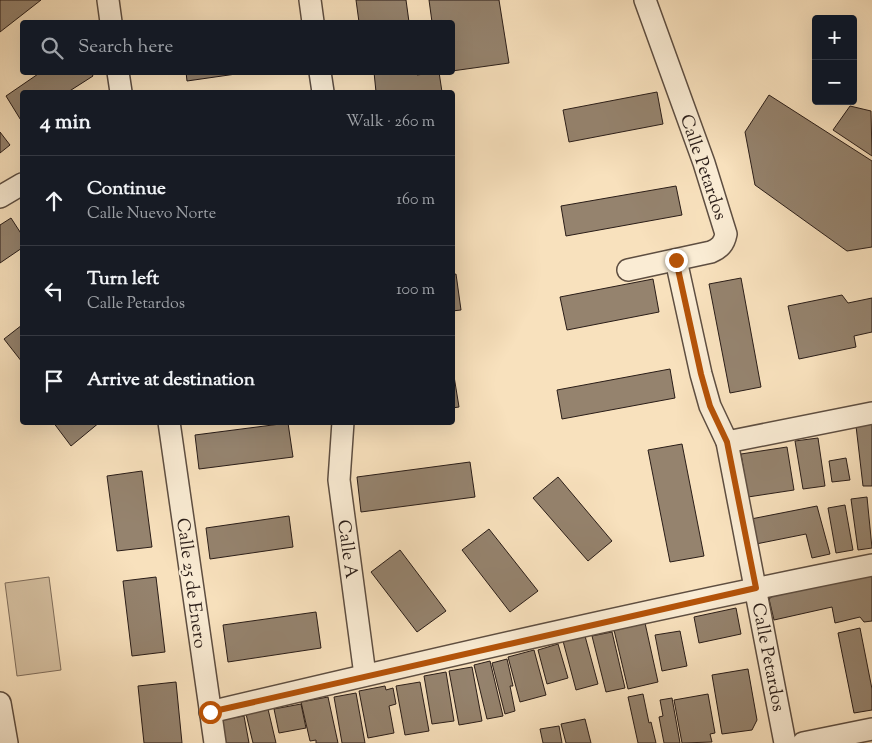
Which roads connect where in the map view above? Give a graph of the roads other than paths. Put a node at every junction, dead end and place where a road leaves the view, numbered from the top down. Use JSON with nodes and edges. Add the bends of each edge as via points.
{"nodes":[{"id":1,"x":108,"y":0,"type":"edge"},
{"id":2,"x":310,"y":0,"type":"edge"},
{"id":3,"x":645,"y":0,"type":"edge"},
{"id":4,"x":111,"y":20,"type":"edge"},
{"id":5,"x":313,"y":20,"type":"edge"},
{"id":6,"x":118,"y":75,"type":"edge"},
{"id":7,"x":320,"y":75,"type":"edge"},
{"id":8,"x":121,"y":90,"type":"edge"},
{"id":9,"x":323,"y":90,"type":"edge"},
{"id":10,"x":20,"y":185,"type":"edge"},
{"id":11,"x":0,"y":197,"type":"edge"},
{"id":12,"x":676,"y":260,"type":"junction"},
{"id":13,"x":628,"y":270,"type":"dead end"},
{"id":14,"x":872,"y":413,"type":"edge"},
{"id":15,"x":169,"y":425,"type":"edge"},
{"id":16,"x":343,"y":425,"type":"edge"},
{"id":17,"x":727,"y":442,"type":"junction"},
{"id":18,"x":872,"y":565,"type":"edge"},
{"id":19,"x":756,"y":588,"type":"junction"},
{"id":20,"x":365,"y":675,"type":"junction"},
{"id":21,"x":0,"y":703,"type":"edge"},
{"id":22,"x":210,"y":712,"type":"junction"},
{"id":23,"x":872,"y":729,"type":"edge"},
{"id":24,"x":7,"y":743,"type":"edge"},
{"id":25,"x":215,"y":743,"type":"edge"},
{"id":26,"x":785,"y":743,"type":"edge"},
{"id":27,"x":803,"y":743,"type":"edge"}],
"edges":[{"from":1,"to":4,"type":"street"},
{"from":2,"to":5,"type":"street"},
{"from":3,"to":12,"type":"street","name":"Calle Petardos","via":[[726,234],[720,248]]},
{"from":6,"to":8,"type":"street"},
{"from":7,"to":9,"type":"street"},
{"from":10,"to":11,"type":"street"},
{"from":12,"to":13,"type":"street"},
{"from":12,"to":17,"type":"street","name":"Calle Petardos","via":[[701,374],[710,406]]},
{"from":14,"to":17,"type":"street"},
{"from":15,"to":22,"type":"street","name":"Calle 25 de Enero"},
{"from":16,"to":20,"type":"street","name":"Calle A","via":[[339,480]]},
{"from":17,"to":19,"type":"street","name":"Calle Petardos"},
{"from":18,"to":19,"type":"street"},
{"from":19,"to":20,"type":"street"},
{"from":19,"to":26,"type":"street","name":"Calle Petardos"},
{"from":20,"to":22,"type":"street"},
{"from":21,"to":24,"type":"street"},
{"from":22,"to":25,"type":"street","name":"Calle 25 de Enero"},
{"from":23,"to":27,"type":"street"}]}
